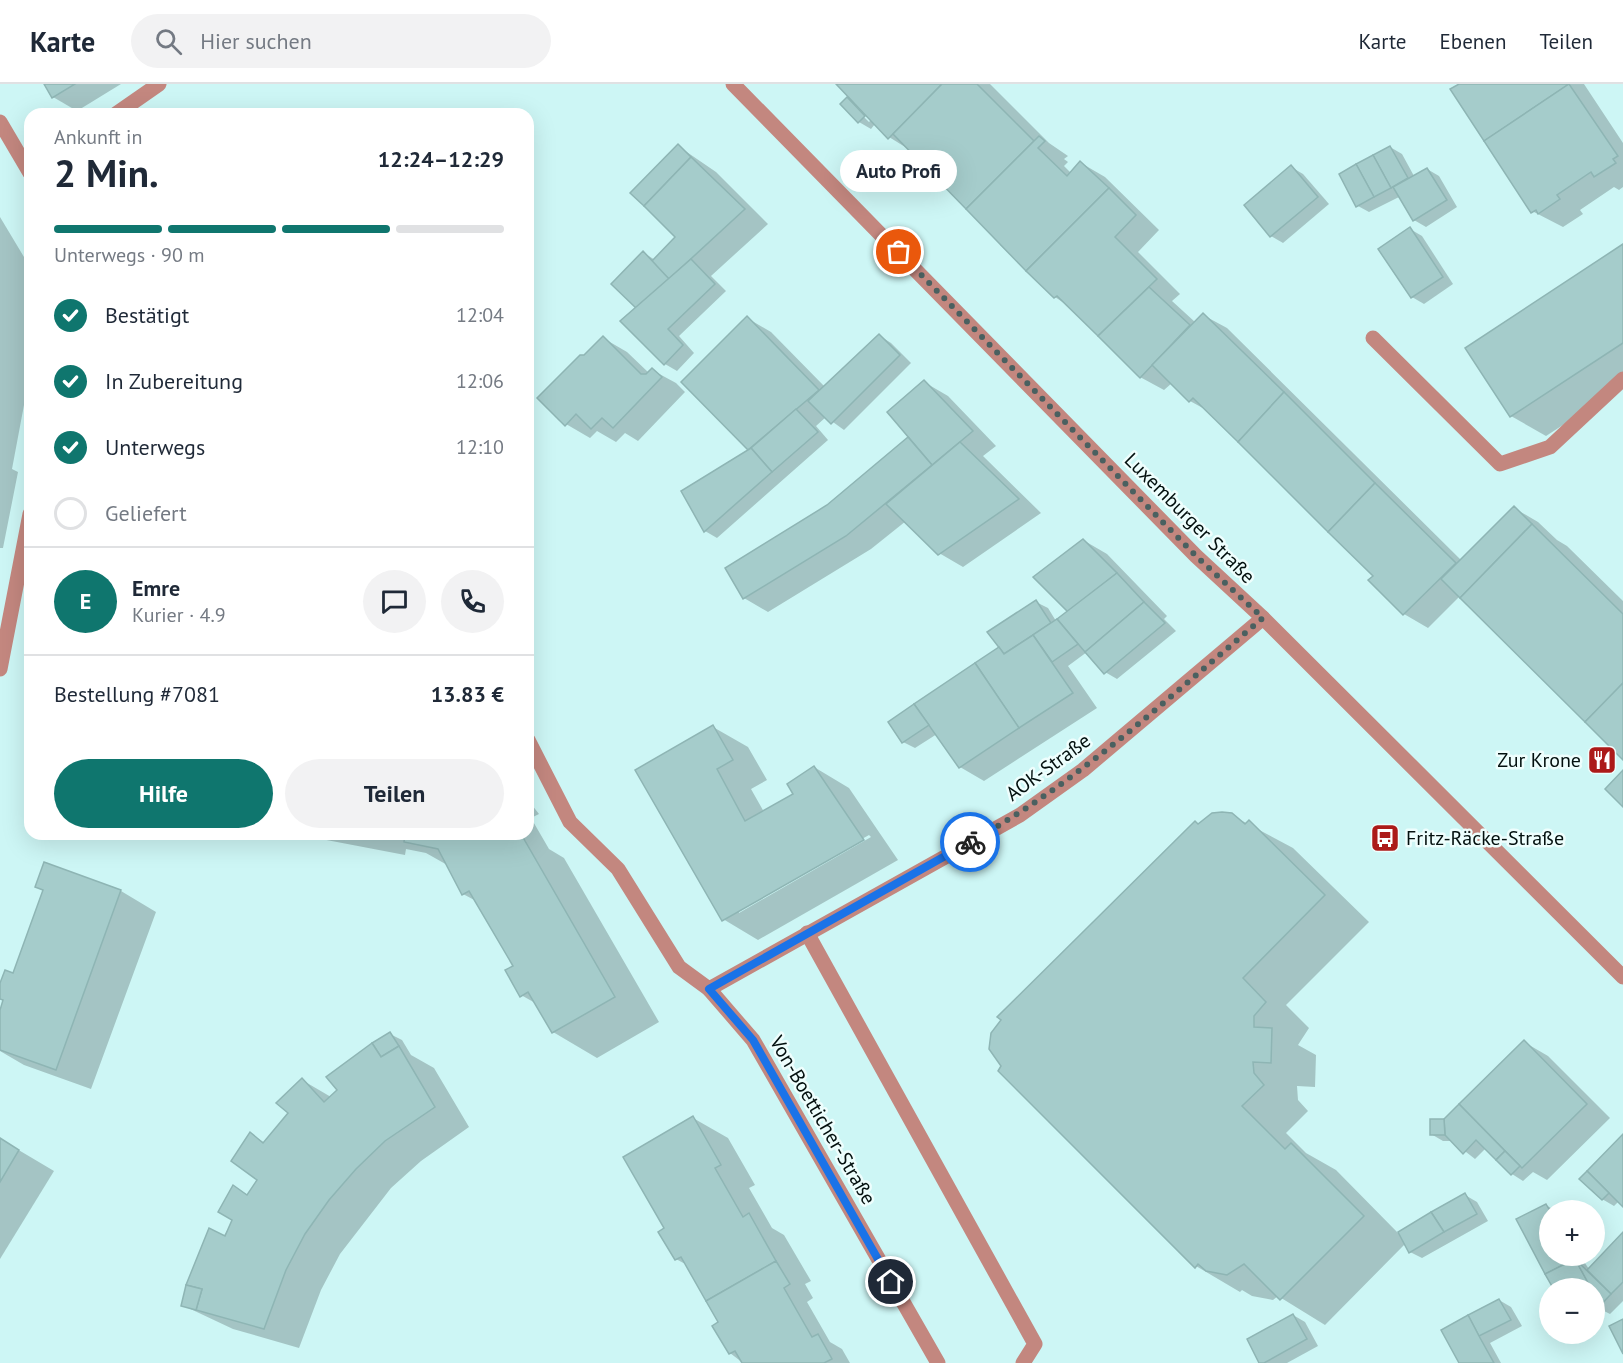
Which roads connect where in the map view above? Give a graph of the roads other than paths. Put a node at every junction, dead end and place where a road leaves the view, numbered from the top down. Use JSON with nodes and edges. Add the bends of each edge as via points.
{"nodes":[{"id":1,"x":159,"y":84,"type":"edge"},
{"id":2,"x":733,"y":84,"type":"edge"},
{"id":3,"x":125,"y":108,"type":"edge"},
{"id":4,"x":0,"y":122,"type":"edge"},
{"id":5,"x":24,"y":162,"type":"edge"},
{"id":6,"x":1373,"y":338,"type":"dead end"},
{"id":7,"x":1623,"y":379,"type":"edge"},
{"id":8,"x":24,"y":533,"type":"edge"},
{"id":9,"x":7,"y":586,"type":"edge"},
{"id":10,"x":1263,"y":618,"type":"junction"},
{"id":11,"x":0,"y":669,"type":"edge"},
{"id":12,"x":534,"y":752,"type":"edge"},
{"id":13,"x":807,"y":933,"type":"junction"},
{"id":14,"x":1623,"y":977,"type":"edge"},
{"id":15,"x":709,"y":989,"type":"junction"},
{"id":16,"x":938,"y":1363,"type":"edge"},
{"id":17,"x":1023,"y":1363,"type":"edge"}],
"edges":[{"from":1,"to":3,"type":"street"},
{"from":2,"to":10,"type":"street","name":"Luxemburger Straße","via":[[1196,556]]},
{"from":4,"to":5,"type":"street"},
{"from":6,"to":7,"type":"street","via":[[1500,464],[1550,447]]},
{"from":8,"to":9,"type":"street"},
{"from":9,"to":11,"type":"street"},
{"from":10,"to":13,"type":"street","name":"AOK-Straße","via":[[1091,763],[1020,814]]},
{"from":10,"to":14,"type":"street","name":"Luxemburger Straße"},
{"from":12,"to":15,"type":"street","name":"Von-Boetticher-Straße","via":[[570,822],[618,869],[679,967]]},
{"from":13,"to":15,"type":"street","name":"AOK-Straße"},
{"from":13,"to":17,"type":"street","via":[[1035,1344]]},
{"from":15,"to":16,"type":"street","name":"Von-Boetticher-Straße","via":[[753,1040]]}]}
